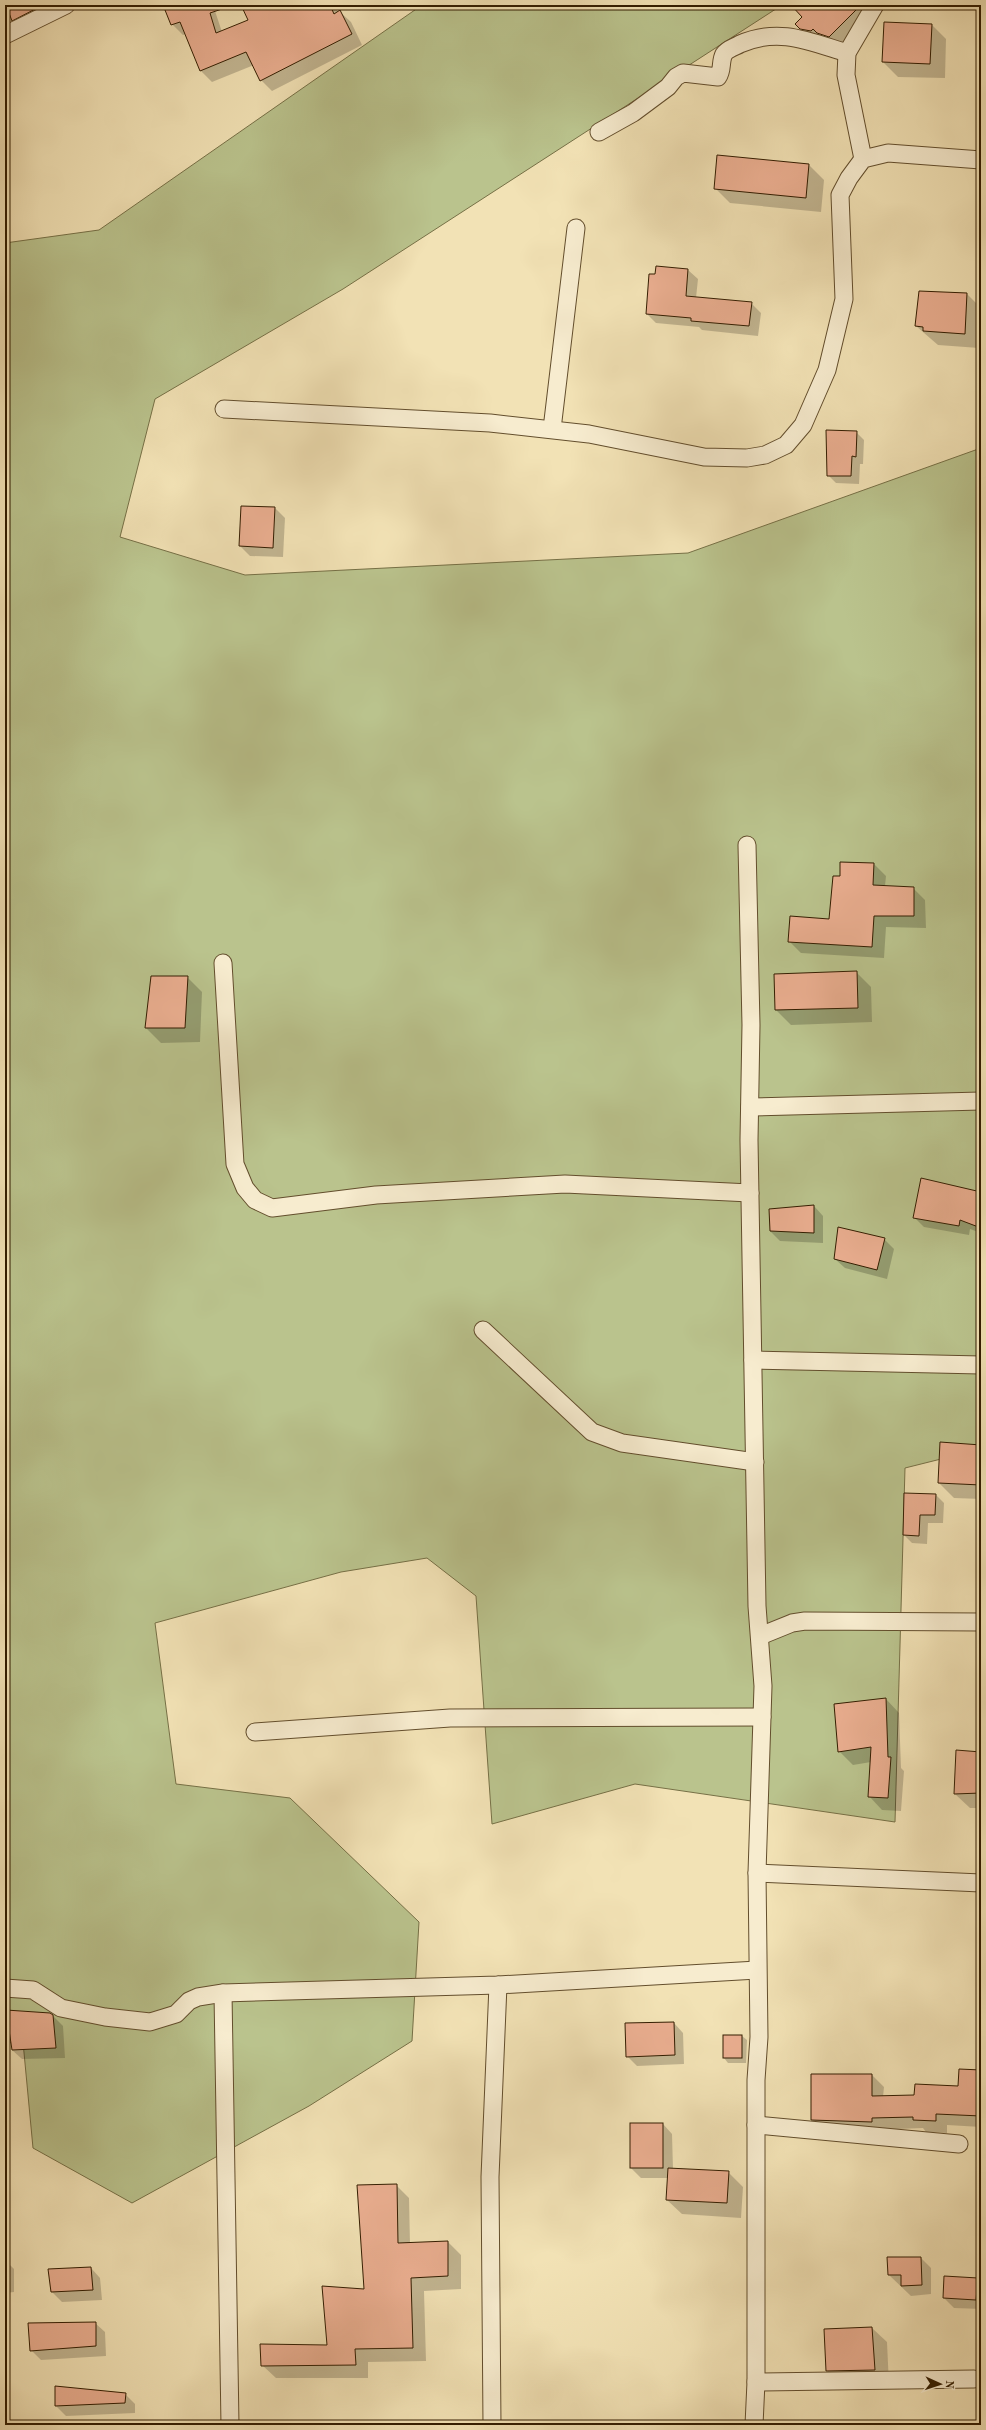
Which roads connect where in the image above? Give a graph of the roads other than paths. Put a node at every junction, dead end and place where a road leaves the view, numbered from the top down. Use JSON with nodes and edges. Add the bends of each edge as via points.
{"nodes":[{"id":1,"x":66,"y":5,"type":"edge"},
{"id":2,"x":875,"y":5,"type":"edge"},
{"id":3,"x":5,"y":35,"type":"edge"},
{"id":4,"x":846,"y":52,"type":"junction"},
{"id":5,"x":599,"y":132,"type":"dead end"},
{"id":6,"x":863,"y":159,"type":"junction"},
{"id":7,"x":981,"y":160,"type":"edge"},
{"id":8,"x":576,"y":228,"type":"dead end"},
{"id":9,"x":224,"y":409,"type":"dead end"},
{"id":10,"x":552,"y":429,"type":"junction"},
{"id":11,"x":747,"y":845,"type":"dead end"},
{"id":12,"x":223,"y":963,"type":"dead end"},
{"id":13,"x":981,"y":1101,"type":"edge"},
{"id":14,"x":750,"y":1108,"type":"junction"},
{"id":15,"x":750,"y":1193,"type":"junction"},
{"id":16,"x":483,"y":1330,"type":"dead end"},
{"id":17,"x":753,"y":1360,"type":"junction"},
{"id":18,"x":981,"y":1365,"type":"edge"},
{"id":19,"x":755,"y":1462,"type":"junction"},
{"id":20,"x":981,"y":1622,"type":"edge"},
{"id":21,"x":760,"y":1636,"type":"junction"},
{"id":22,"x":762,"y":1717,"type":"junction"},
{"id":23,"x":255,"y":1732,"type":"dead end"},
{"id":24,"x":757,"y":1873,"type":"junction"},
{"id":25,"x":981,"y":1883,"type":"edge"},
{"id":26,"x":757,"y":1970,"type":"junction"},
{"id":27,"x":498,"y":1984,"type":"junction"},
{"id":28,"x":5,"y":1988,"type":"edge"},
{"id":29,"x":223,"y":1993,"type":"junction"},
{"id":30,"x":756,"y":2125,"type":"junction"},
{"id":31,"x":959,"y":2144,"type":"dead end"},
{"id":32,"x":974,"y":2379,"type":"dead end"},
{"id":33,"x":756,"y":2382,"type":"junction"},
{"id":34,"x":230,"y":2425,"type":"edge"},
{"id":35,"x":492,"y":2425,"type":"edge"},
{"id":36,"x":754,"y":2425,"type":"edge"}],
"edges":[{"from":1,"to":3,"type":"street"},
{"from":2,"to":4,"type":"street"},
{"from":4,"to":5,"type":"street","via":[[788,35],[755,38],[729,49],[724,54],[718,77],[683,73],[676,76],[668,87],[633,113]]},
{"from":4,"to":6,"type":"street","via":[[846,75]]},
{"from":6,"to":7,"type":"street","via":[[888,153]]},
{"from":6,"to":10,"type":"street","via":[[840,195],[844,299],[827,370],[803,425],[786,445],[765,455],[747,458],[704,457]]},
{"from":8,"to":10,"type":"street"},
{"from":9,"to":10,"type":"street","via":[[490,423]]},
{"from":11,"to":14,"type":"street"},
{"from":12,"to":15,"type":"street","via":[[235,1164],[245,1188],[255,1200],[272,1208],[376,1195],[564,1184]]},
{"from":13,"to":14,"type":"street"},
{"from":14,"to":15,"type":"street"},
{"from":15,"to":17,"type":"street"},
{"from":16,"to":19,"type":"street","via":[[592,1432],[622,1443]]},
{"from":17,"to":18,"type":"street"},
{"from":17,"to":19,"type":"street"},
{"from":19,"to":21,"type":"street","via":[[757,1606]]},
{"from":20,"to":21,"type":"street","via":[[805,1621],[792,1623]]},
{"from":21,"to":22,"type":"street"},
{"from":22,"to":23,"type":"street","via":[[450,1718]]},
{"from":22,"to":24,"type":"street","via":[[763,1752]]},
{"from":24,"to":25,"type":"street"},
{"from":24,"to":26,"type":"street"},
{"from":26,"to":27,"type":"street"},
{"from":26,"to":30,"type":"street"},
{"from":27,"to":29,"type":"street"},
{"from":27,"to":35,"type":"street","via":[[490,2177]]},
{"from":28,"to":29,"type":"street","via":[[33,1990],[61,2008],[104,2017],[150,2022],[176,2014],[189,2001],[198,1997]]},
{"from":29,"to":34,"type":"street"},
{"from":30,"to":31,"type":"street"},
{"from":30,"to":33,"type":"street"},
{"from":32,"to":33,"type":"street"},
{"from":33,"to":36,"type":"street"}]}
